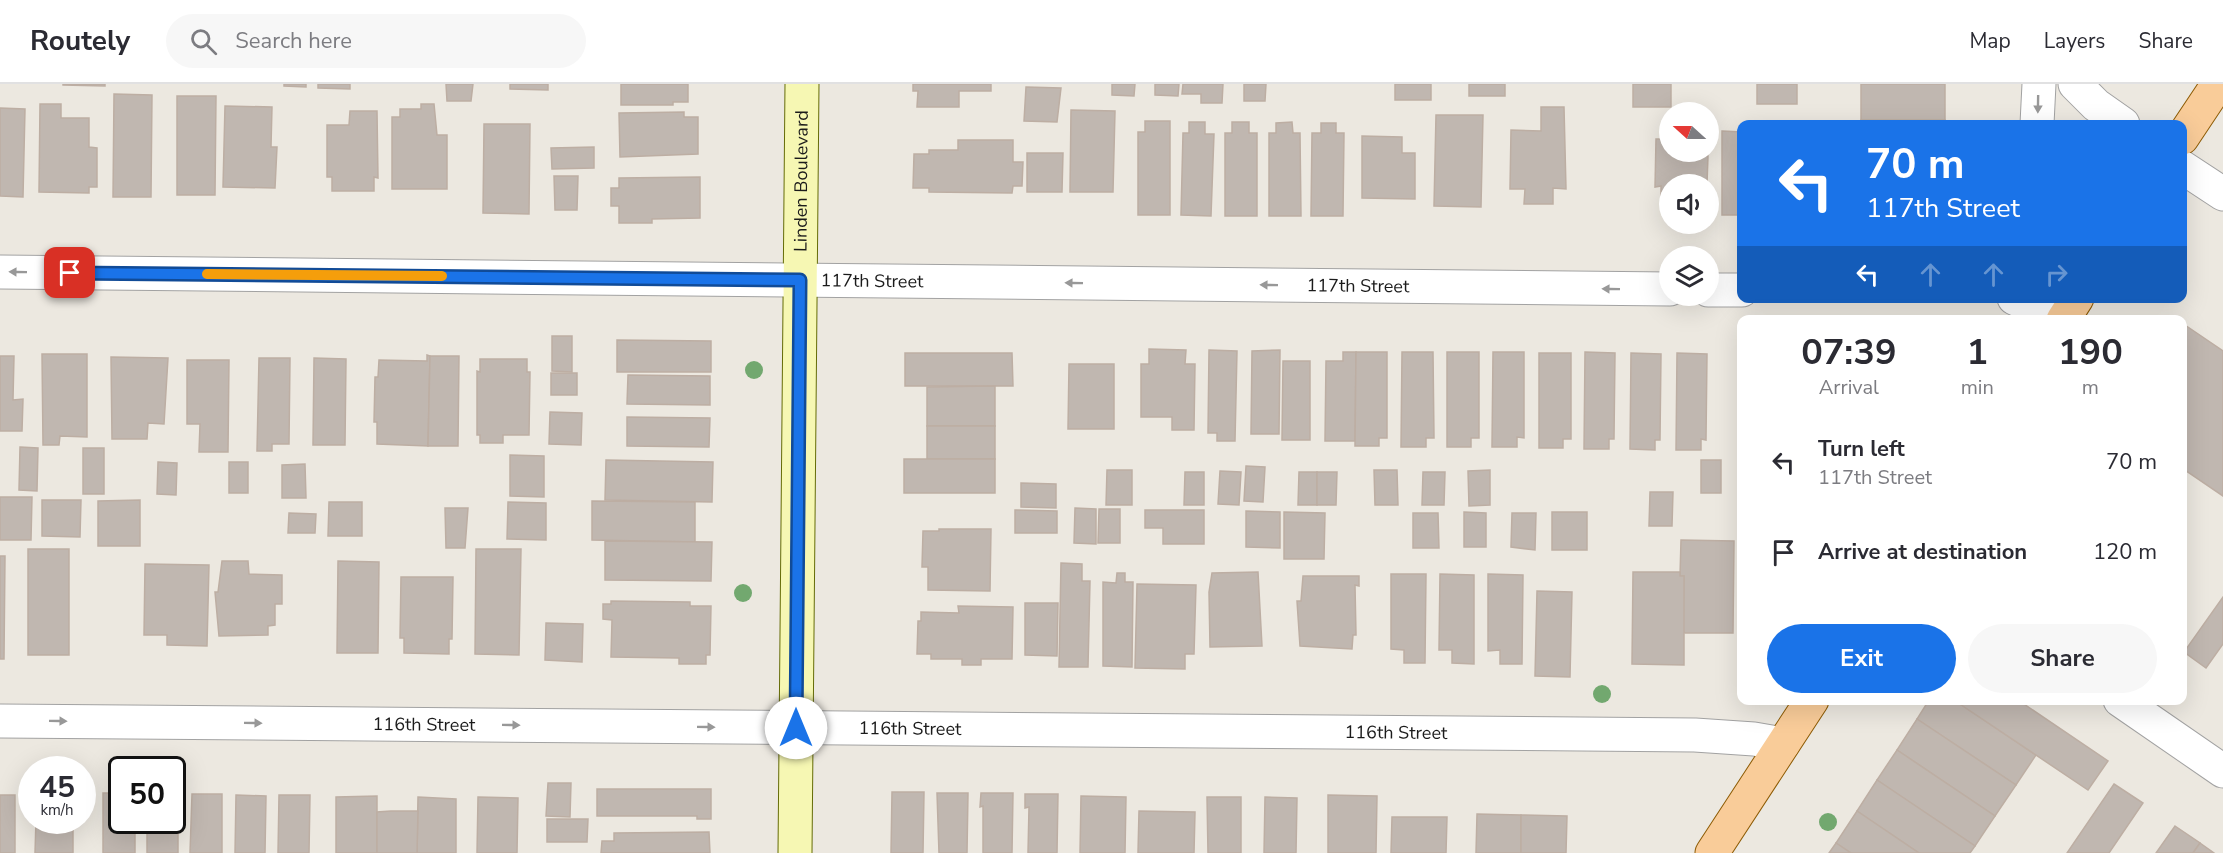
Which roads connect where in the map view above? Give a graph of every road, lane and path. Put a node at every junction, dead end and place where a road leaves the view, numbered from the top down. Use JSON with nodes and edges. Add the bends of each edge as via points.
{"nodes":[{"id":1,"x":802,"y":84,"type":"edge"},
{"id":2,"x":2038,"y":84,"type":"edge"},
{"id":3,"x":2075,"y":84,"type":"edge"},
{"id":4,"x":2218,"y":84,"type":"edge"},
{"id":5,"x":2037,"y":120,"type":"edge"},
{"id":6,"x":2117,"y":120,"type":"edge"},
{"id":7,"x":2187,"y":130,"type":"edge"},
{"id":8,"x":2187,"y":170,"type":"edge"},
{"id":9,"x":2223,"y":194,"type":"edge"},
{"id":10,"x":0,"y":272,"type":"edge"},
{"id":11,"x":800,"y":280,"type":"junction"},
{"id":12,"x":1659,"y":289,"type":"edge"},
{"id":13,"x":1719,"y":290,"type":"edge"},
{"id":14,"x":1737,"y":290,"type":"edge"},
{"id":15,"x":2025,"y":303,"type":"edge"},
{"id":16,"x":2050,"y":315,"type":"edge"},
{"id":17,"x":1809,"y":705,"type":"edge"},
{"id":18,"x":2128,"y":705,"type":"edge"},
{"id":19,"x":0,"y":721,"type":"edge"},
{"id":20,"x":796,"y":728,"type":"junction"},
{"id":21,"x":1784,"y":744,"type":"junction"},
{"id":22,"x":2223,"y":771,"type":"edge"},
{"id":23,"x":795,"y":853,"type":"edge"},
{"id":24,"x":1713,"y":853,"type":"edge"}],
"edges":[{"from":1,"to":11,"type":"main road","name":"Linden Boulevard"},
{"from":2,"to":5,"type":"street","one_way":true},
{"from":3,"to":6,"type":"street"},
{"from":4,"to":7,"type":"main road"},
{"from":8,"to":9,"type":"street"},
{"from":11,"to":10,"type":"street","name":"117th Street","one_way":true},
{"from":12,"to":11,"type":"street","name":"117th Street","one_way":true},
{"from":11,"to":20,"type":"main road","name":"Linden Boulevard"},
{"from":13,"to":14,"type":"street"},
{"from":15,"to":16,"type":"street"},
{"from":17,"to":21,"type":"main road"},
{"from":18,"to":22,"type":"street"},
{"from":19,"to":20,"type":"street","name":"116th Street","one_way":true},
{"from":20,"to":21,"type":"street","name":"116th Street","via":[[1695,735]]},
{"from":20,"to":23,"type":"main road","name":"Linden Boulevard"},
{"from":21,"to":24,"type":"main road"}]}
